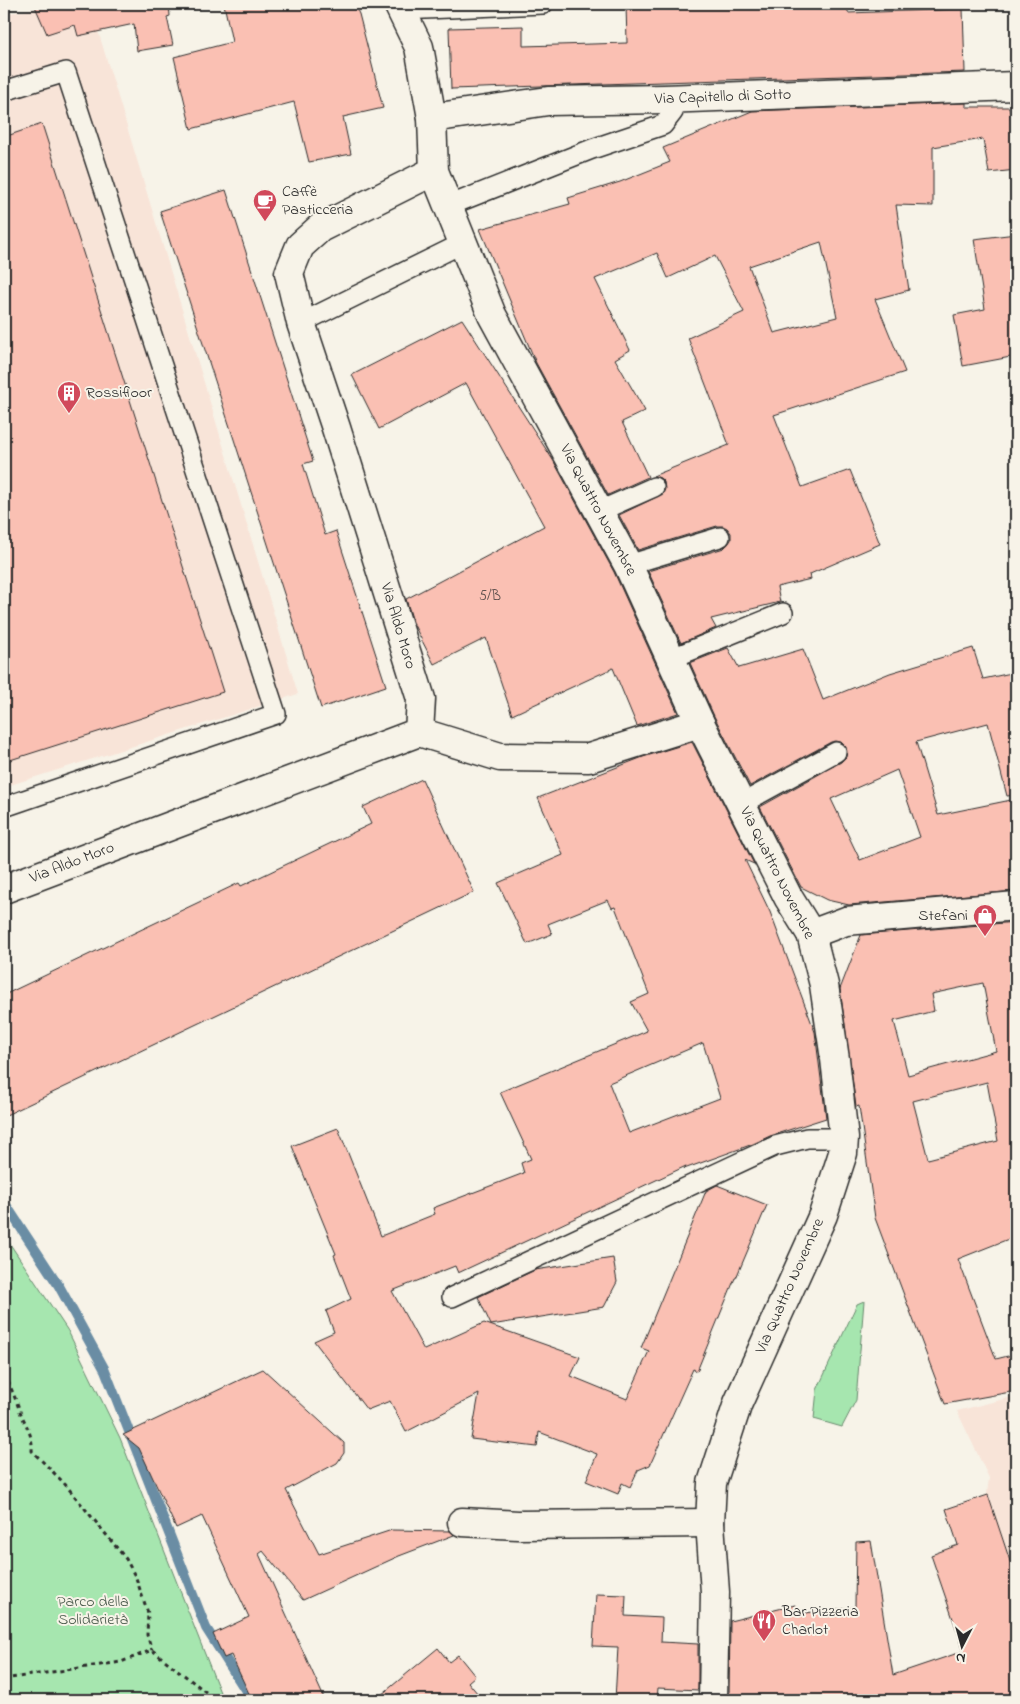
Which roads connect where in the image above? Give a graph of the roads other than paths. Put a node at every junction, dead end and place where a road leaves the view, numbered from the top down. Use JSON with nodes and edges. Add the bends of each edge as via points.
{"nodes":[{"id":1,"x":543,"y":4,"type":"edge"},
{"id":2,"x":400,"y":7,"type":"edge"},
{"id":3,"x":1016,"y":86,"type":"edge"},
{"id":4,"x":4,"y":91,"type":"edge"},
{"id":5,"x":664,"y":99,"type":"junction"},
{"id":6,"x":432,"y":118,"type":"junction"},
{"id":7,"x":434,"y":172,"type":"junction"},
{"id":8,"x":448,"y":206,"type":"junction"},
{"id":9,"x":463,"y":243,"type":"junction"},
{"id":10,"x":301,"y":323,"type":"junction"},
{"id":11,"x":654,"y":487,"type":"dead end"},
{"id":12,"x":606,"y":509,"type":"junction"},
{"id":13,"x":720,"y":537,"type":"dead end"},
{"id":14,"x":628,"y":565,"type":"junction"},
{"id":15,"x":783,"y":613,"type":"dead end"},
{"id":16,"x":670,"y":659,"type":"junction"},
{"id":17,"x":700,"y":723,"type":"junction"},
{"id":18,"x":419,"y":732,"type":"junction"},
{"id":19,"x":836,"y":752,"type":"dead end"},
{"id":20,"x":740,"y":804,"type":"junction"},
{"id":21,"x":4,"y":807,"type":"edge"},
{"id":22,"x":4,"y":889,"type":"edge"},
{"id":23,"x":1016,"y":906,"type":"edge"},
{"id":24,"x":811,"y":934,"type":"junction"},
{"id":25,"x":844,"y":1138,"type":"junction"},
{"id":26,"x":452,"y":1297,"type":"dead end"},
{"id":27,"x":462,"y":1522,"type":"dead end"},
{"id":28,"x":710,"y":1523,"type":"junction"},
{"id":29,"x":714,"y":1700,"type":"edge"}],
"edges":[{"from":1,"to":2,"type":"lane"},
{"from":2,"to":6,"type":"street","name":"Via Quattro Novembre","via":[[418,48]]},
{"from":3,"to":5,"type":"street","name":"Via Capitello di Sotto"},
{"from":4,"to":21,"type":"lane","via":[[66,72],[276,714]]},
{"from":5,"to":6,"type":"street","name":"Via Capitello di Sotto","via":[[548,101]]},
{"from":5,"to":8,"type":"lane","via":[[673,112],[663,126],[592,149]]},
{"from":6,"to":7,"type":"street","name":"Via Quattro Novembre"},
{"from":7,"to":8,"type":"street","name":"Via Quattro Novembre"},
{"from":7,"to":10,"type":"street","name":"Via Aldo Moro","via":[[320,228],[300,246],[289,273]]},
{"from":8,"to":9,"type":"street","name":"Via Quattro Novembre"},
{"from":9,"to":10,"type":"lane"},
{"from":9,"to":12,"type":"street","name":"Via Quattro Novembre","via":[[492,315]]},
{"from":10,"to":18,"type":"street","name":"Via Aldo Moro","via":[[421,699]]},
{"from":11,"to":12,"type":"lane"},
{"from":12,"to":14,"type":"street","name":"Via Quattro Novembre"},
{"from":13,"to":14,"type":"lane"},
{"from":14,"to":16,"type":"street","name":"Via Quattro Novembre"},
{"from":15,"to":16,"type":"lane"},
{"from":16,"to":17,"type":"street","name":"Via Quattro Novembre"},
{"from":17,"to":18,"type":"street","via":[[589,758],[500,756]]},
{"from":17,"to":20,"type":"street","name":"Via Quattro Novembre"},
{"from":18,"to":22,"type":"street","name":"Via Aldo Moro"},
{"from":19,"to":20,"type":"lane"},
{"from":20,"to":24,"type":"street","name":"Via Quattro Novembre"},
{"from":23,"to":24,"type":"street","via":[[846,921]]},
{"from":24,"to":25,"type":"street","name":"Via Quattro Novembre","via":[[824,985]]},
{"from":25,"to":26,"type":"lane","via":[[807,1138],[775,1146]]},
{"from":25,"to":28,"type":"street","name":"Via Quattro Novembre","via":[[843,1152],[823,1214],[738,1403],[712,1484]]},
{"from":27,"to":28,"type":"street","via":[[518,1525]]},
{"from":28,"to":29,"type":"street","name":"Via Quattro Novembre","via":[[715,1592]]}]}
